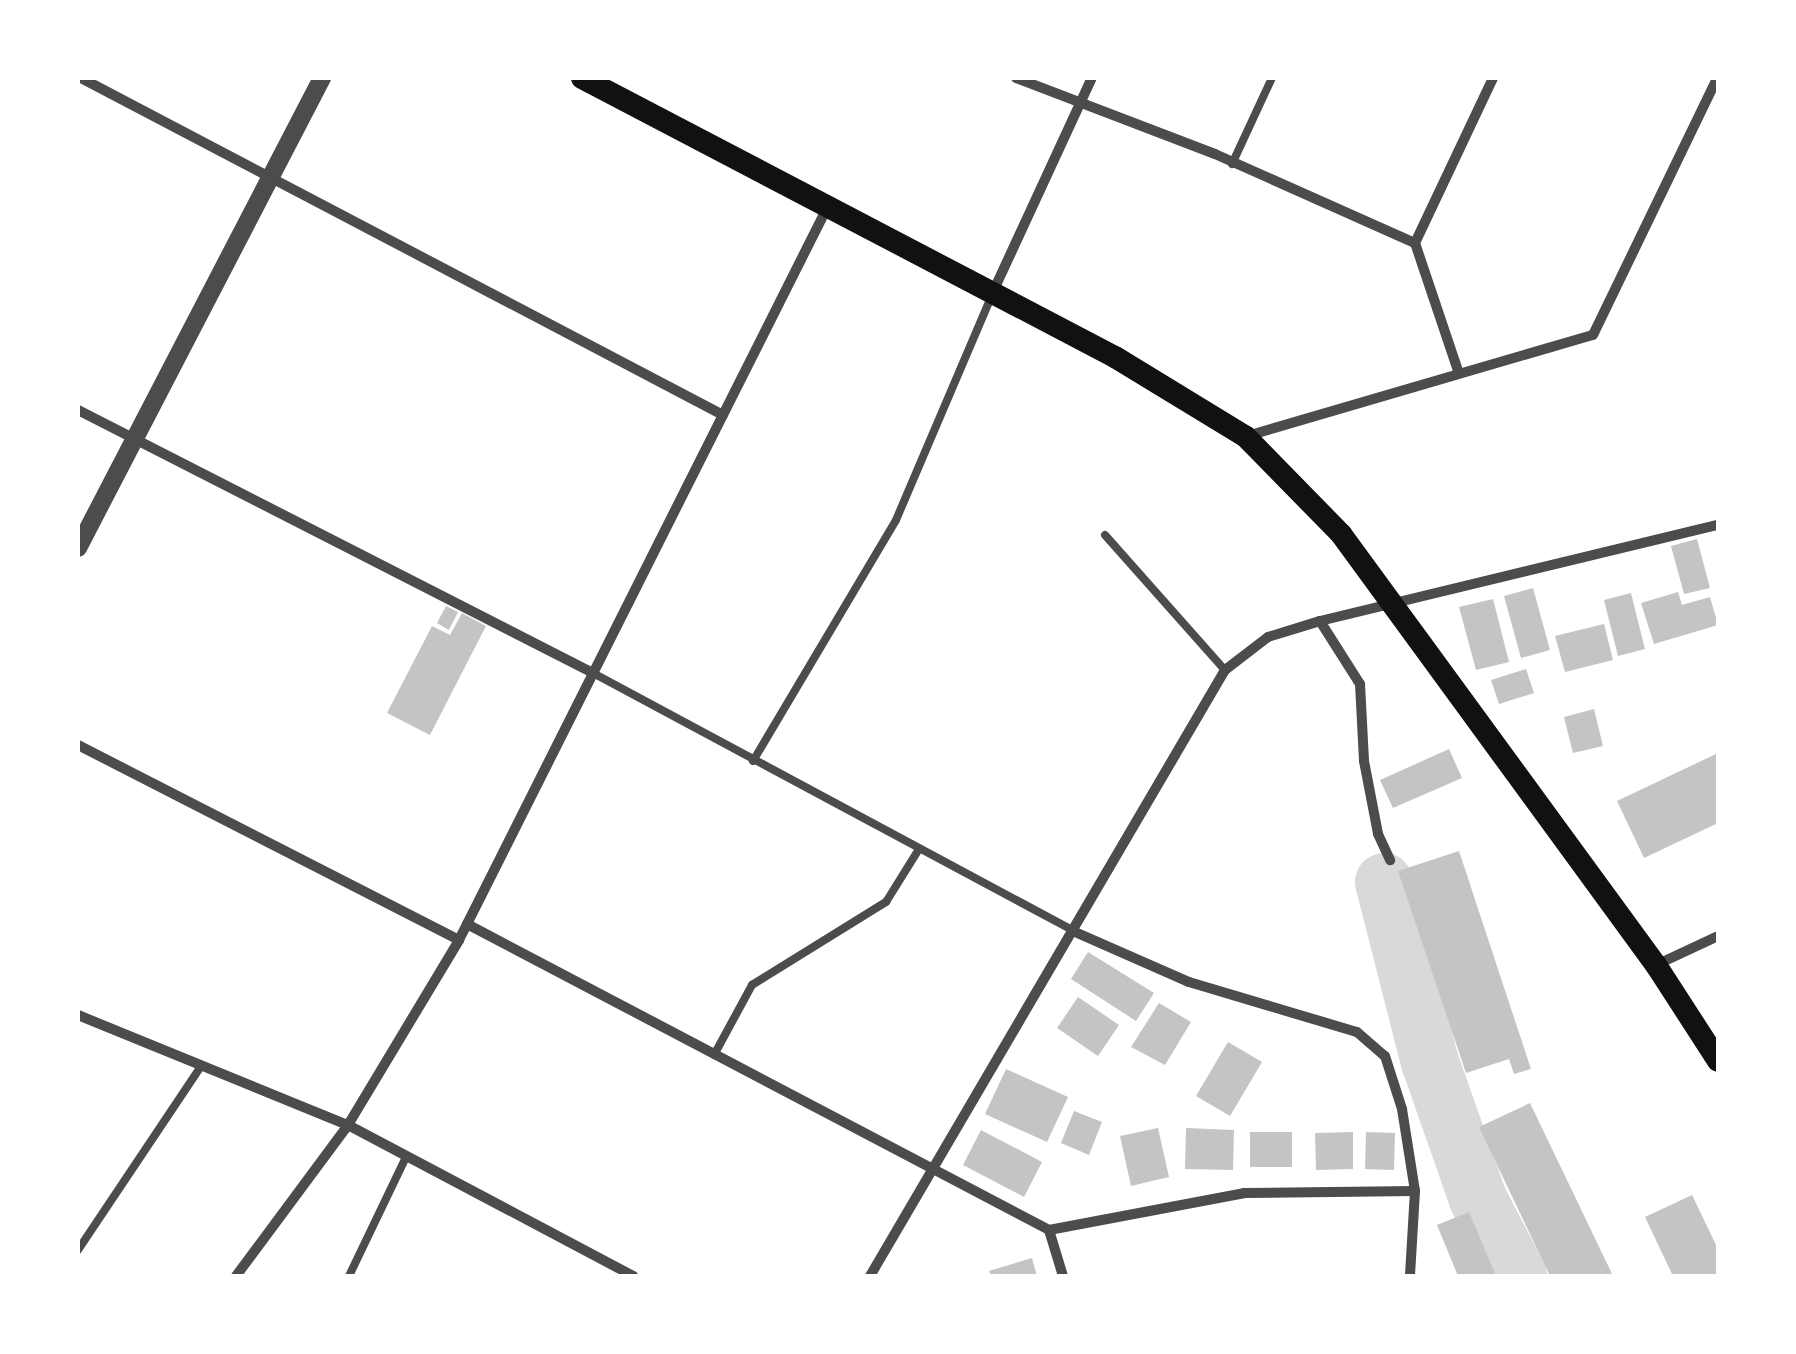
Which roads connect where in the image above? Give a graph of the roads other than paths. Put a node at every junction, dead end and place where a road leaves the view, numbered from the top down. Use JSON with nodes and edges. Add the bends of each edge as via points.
{"nodes":[{"id":1,"x":80,"y":78,"type":"edge"},
{"id":2,"x":322,"y":78,"type":"edge"},
{"id":3,"x":582,"y":78,"type":"edge"},
{"id":4,"x":1016,"y":78,"type":"edge"},
{"id":5,"x":1092,"y":78,"type":"edge"},
{"id":6,"x":1272,"y":78,"type":"edge"},
{"id":7,"x":1494,"y":78,"type":"edge"},
{"id":8,"x":1718,"y":78,"type":"edge"},
{"id":9,"x":1080,"y":103,"type":"junction"},
{"id":10,"x":1232,"y":164,"type":"junction"},
{"id":11,"x":271,"y":178,"type":"junction"},
{"id":12,"x":828,"y":207,"type":"junction"},
{"id":13,"x":1415,"y":244,"type":"junction"},
{"id":14,"x":992,"y":294,"type":"junction"},
{"id":15,"x":1458,"y":371,"type":"junction"},
{"id":16,"x":78,"y":410,"type":"edge"},
{"id":17,"x":723,"y":415,"type":"junction"},
{"id":18,"x":1246,"y":436,"type":"junction"},
{"id":19,"x":134,"y":439,"type":"junction"},
{"id":20,"x":1718,"y":525,"type":"edge"},
{"id":21,"x":1104,"y":535,"type":"dead end"},
{"id":22,"x":78,"y":548,"type":"edge"},
{"id":23,"x":1393,"y":608,"type":"junction"},
{"id":24,"x":1320,"y":621,"type":"junction"},
{"id":25,"x":1224,"y":670,"type":"junction"},
{"id":26,"x":593,"y":673,"type":"junction"},
{"id":27,"x":78,"y":746,"type":"edge"},
{"id":28,"x":752,"y":761,"type":"junction"},
{"id":29,"x":918,"y":849,"type":"junction"},
{"id":30,"x":1390,"y":860,"type":"dead end"},
{"id":31,"x":467,"y":924,"type":"junction"},
{"id":32,"x":1075,"y":932,"type":"junction"},
{"id":33,"x":1718,"y":936,"type":"edge"},
{"id":34,"x":459,"y":940,"type":"junction"},
{"id":35,"x":1656,"y":964,"type":"junction"},
{"id":36,"x":78,"y":1016,"type":"edge"},
{"id":37,"x":714,"y":1055,"type":"junction"},
{"id":38,"x":1718,"y":1061,"type":"edge"},
{"id":39,"x":200,"y":1068,"type":"junction"},
{"id":40,"x":348,"y":1125,"type":"junction"},
{"id":41,"x":406,"y":1157,"type":"junction"},
{"id":42,"x":930,"y":1170,"type":"junction"},
{"id":43,"x":1415,"y":1192,"type":"junction"},
{"id":44,"x":1049,"y":1230,"type":"junction"},
{"id":45,"x":78,"y":1250,"type":"edge"},
{"id":46,"x":236,"y":1276,"type":"edge"},
{"id":47,"x":349,"y":1276,"type":"edge"},
{"id":48,"x":632,"y":1276,"type":"edge"},
{"id":49,"x":870,"y":1276,"type":"edge"},
{"id":50,"x":1063,"y":1276,"type":"edge"},
{"id":51,"x":1410,"y":1276,"type":"edge"}],
"edges":[{"from":1,"to":11,"type":"street"},
{"from":2,"to":11,"type":"street"},
{"from":3,"to":12,"type":"main road"},
{"from":4,"to":9,"type":"street"},
{"from":5,"to":9,"type":"street"},
{"from":6,"to":10,"type":"lane"},
{"from":7,"to":13,"type":"street"},
{"from":8,"to":15,"type":"street","via":[[1592,335]]},
{"from":9,"to":10,"type":"street"},
{"from":9,"to":14,"type":"street"},
{"from":10,"to":13,"type":"street"},
{"from":11,"to":17,"type":"street"},
{"from":11,"to":19,"type":"street"},
{"from":12,"to":14,"type":"main road"},
{"from":12,"to":17,"type":"street"},
{"from":13,"to":15,"type":"street"},
{"from":14,"to":18,"type":"main road","via":[[1115,357]]},
{"from":14,"to":28,"type":"lane","via":[[896,520]]},
{"from":15,"to":18,"type":"street"},
{"from":16,"to":19,"type":"street"},
{"from":17,"to":26,"type":"street"},
{"from":18,"to":23,"type":"main road","via":[[1341,534]]},
{"from":19,"to":22,"type":"street"},
{"from":19,"to":26,"type":"street"},
{"from":20,"to":23,"type":"street"},
{"from":21,"to":25,"type":"lane"},
{"from":23,"to":24,"type":"street"},
{"from":23,"to":35,"type":"main road"},
{"from":24,"to":25,"type":"street","via":[[1268,637]]},
{"from":24,"to":30,"type":"street","via":[[1360,684],[1364,761],[1378,834]]},
{"from":25,"to":32,"type":"street"},
{"from":26,"to":28,"type":"lane"},
{"from":26,"to":31,"type":"street"},
{"from":27,"to":34,"type":"street"},
{"from":28,"to":29,"type":"lane"},
{"from":29,"to":32,"type":"lane"},
{"from":29,"to":37,"type":"lane","via":[[886,902],[752,985]]},
{"from":31,"to":34,"type":"street"},
{"from":31,"to":37,"type":"street"},
{"from":32,"to":42,"type":"street"},
{"from":32,"to":43,"type":"street","via":[[1189,982],[1357,1032],[1385,1056],[1402,1108]]},
{"from":33,"to":35,"type":"street"},
{"from":34,"to":40,"type":"street"},
{"from":35,"to":38,"type":"main road"},
{"from":36,"to":39,"type":"street"},
{"from":37,"to":42,"type":"street"},
{"from":39,"to":40,"type":"street"},
{"from":39,"to":45,"type":"lane"},
{"from":40,"to":41,"type":"street"},
{"from":40,"to":46,"type":"street"},
{"from":41,"to":47,"type":"lane"},
{"from":41,"to":48,"type":"street"},
{"from":42,"to":44,"type":"street"},
{"from":42,"to":49,"type":"street"},
{"from":43,"to":44,"type":"street","via":[[1244,1193]]},
{"from":43,"to":51,"type":"street"},
{"from":44,"to":50,"type":"street"}]}
